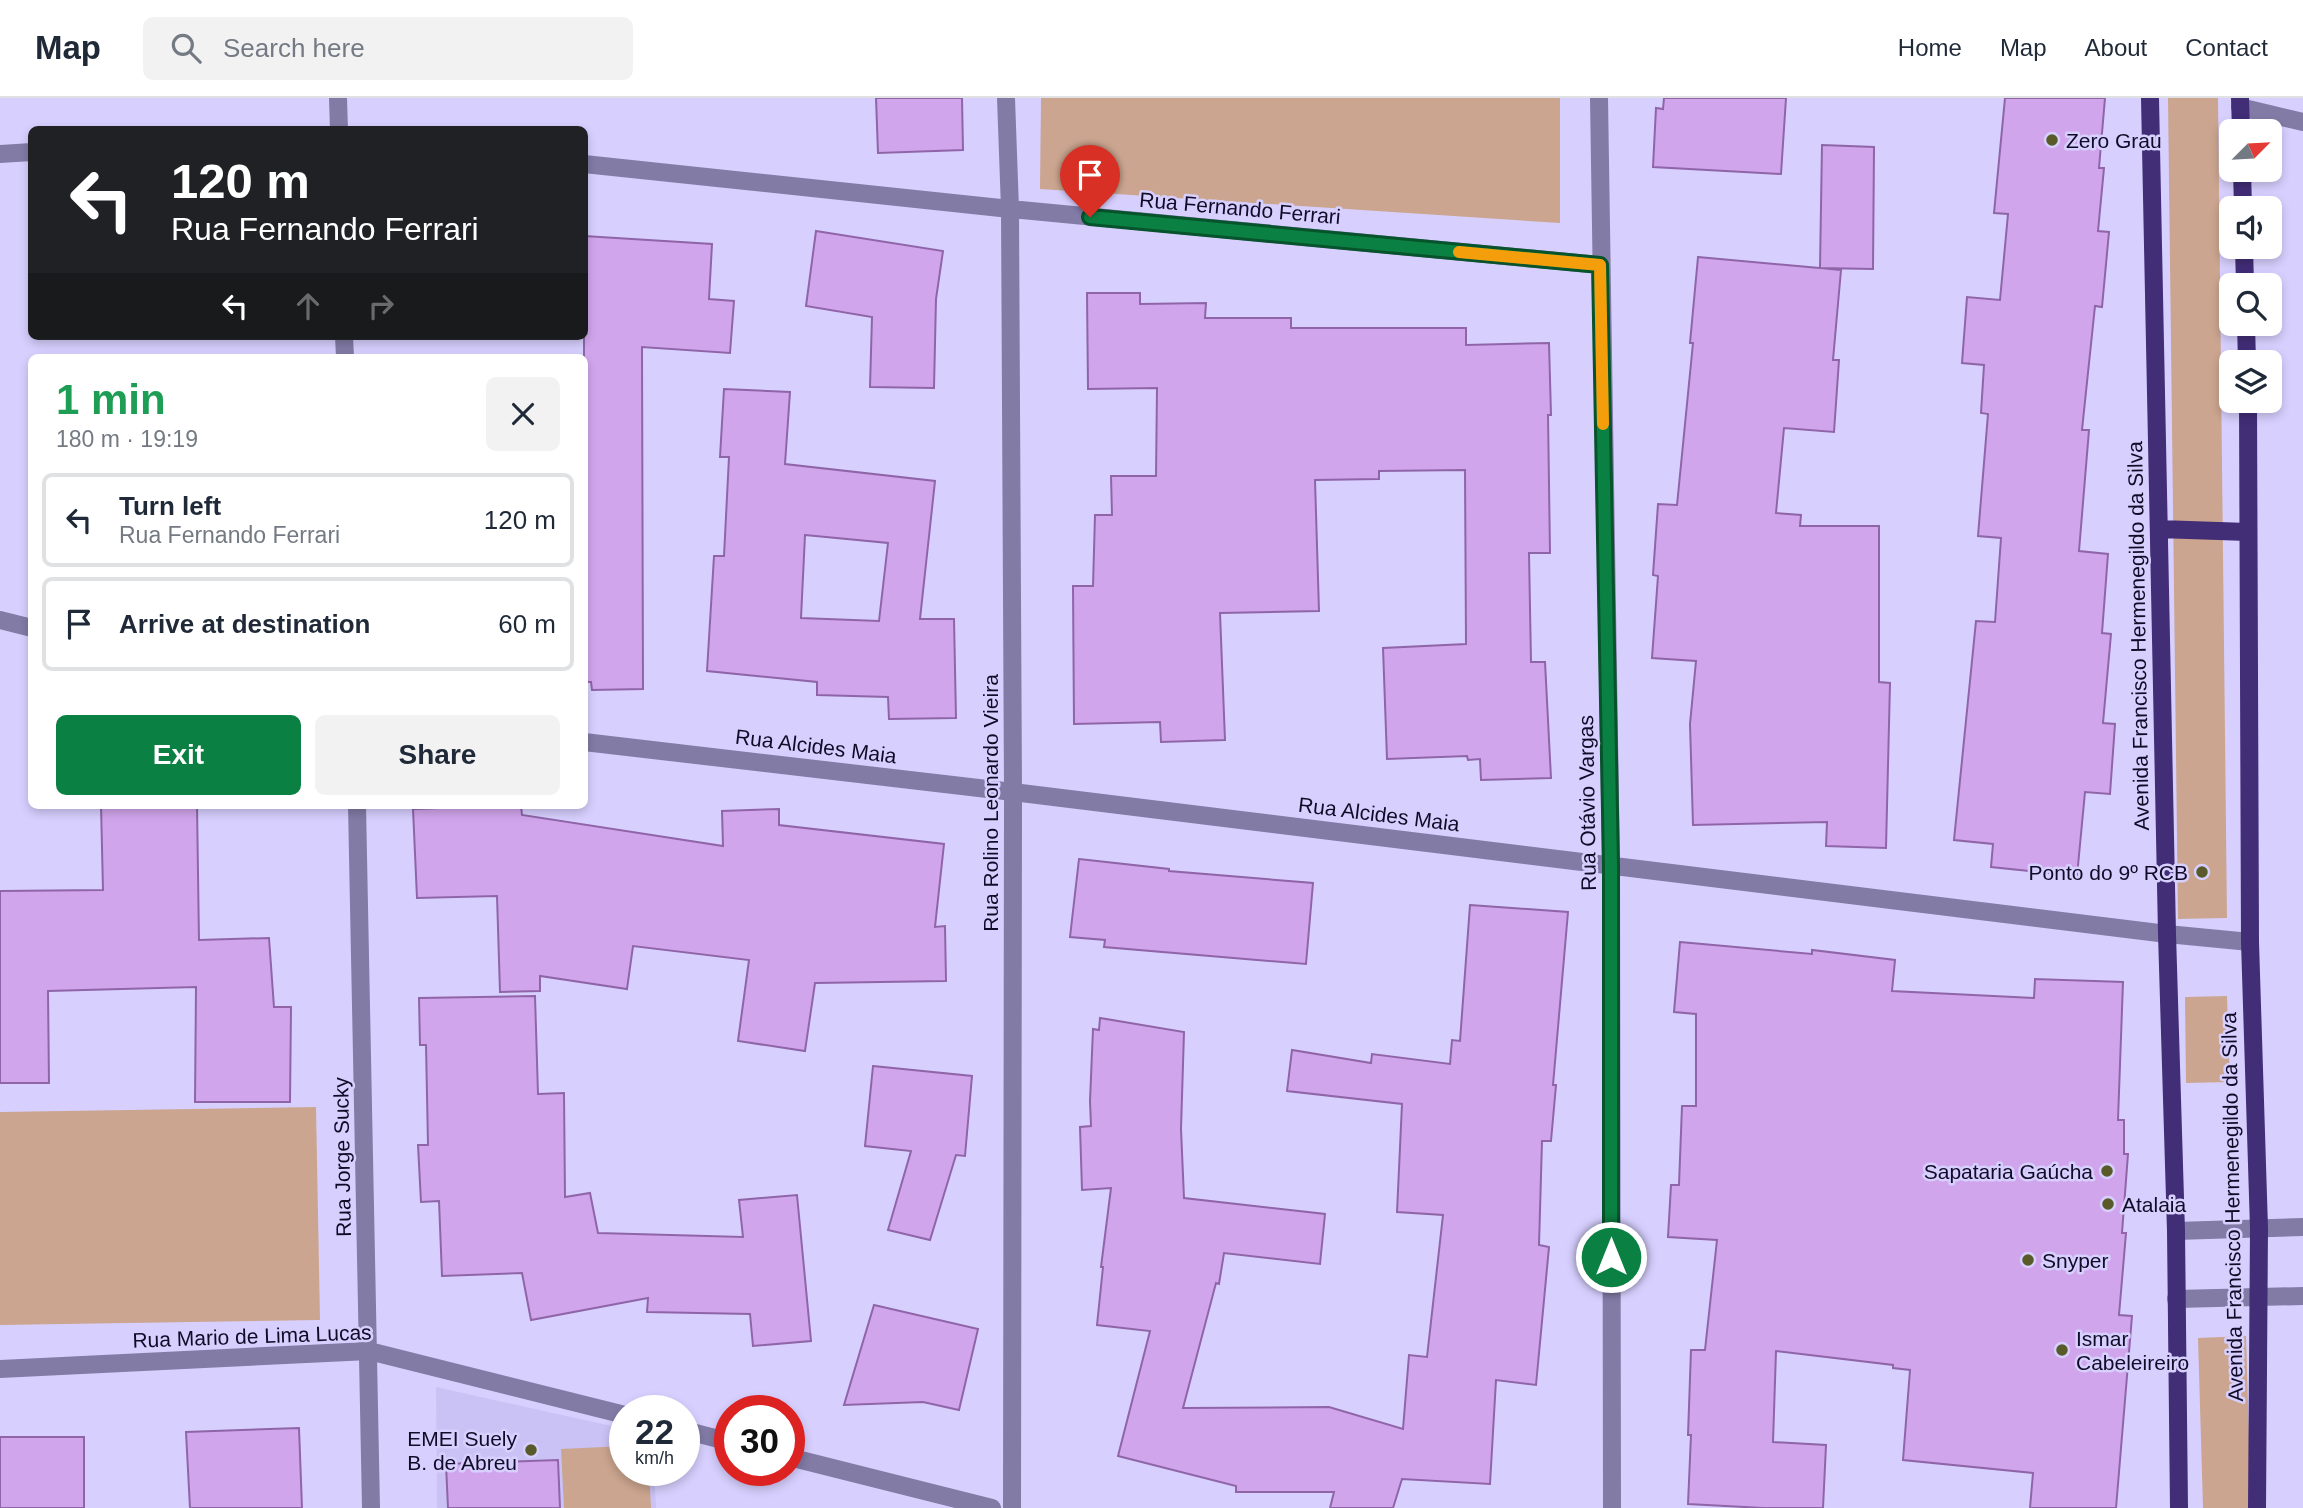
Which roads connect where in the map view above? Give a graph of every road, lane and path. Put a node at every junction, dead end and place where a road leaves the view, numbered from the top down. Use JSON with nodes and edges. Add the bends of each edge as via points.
{"nodes":[{"id":1,"x":338,"y":98,"type":"edge"},
{"id":2,"x":1006,"y":98,"type":"edge"},
{"id":3,"x":1599,"y":98,"type":"edge"},
{"id":4,"x":2150,"y":98,"type":"edge"},
{"id":5,"x":2240,"y":103,"type":"edge"},
{"id":6,"x":2303,"y":122,"type":"edge"},
{"id":7,"x":339,"y":126,"type":"edge"},
{"id":8,"x":28,"y":152,"type":"edge"},
{"id":9,"x":0,"y":153,"type":"edge"},
{"id":10,"x":588,"y":164,"type":"edge"},
{"id":11,"x":1010,"y":209,"type":"junction"},
{"id":12,"x":1600,"y":265,"type":"junction"},
{"id":13,"x":2248,"y":413,"type":"edge"},
{"id":14,"x":2159,"y":529,"type":"junction"},
{"id":15,"x":2248,"y":532,"type":"junction"},
{"id":16,"x":0,"y":620,"type":"edge"},
{"id":17,"x":28,"y":627,"type":"edge"},
{"id":18,"x":588,"y":742,"type":"edge"},
{"id":19,"x":1013,"y":792,"type":"junction"},
{"id":20,"x":357,"y":809,"type":"edge"},
{"id":21,"x":1611,"y":866,"type":"junction"},
{"id":22,"x":2167,"y":934,"type":"junction"},
{"id":23,"x":2250,"y":942,"type":"junction"},
{"id":24,"x":2303,"y":1227,"type":"edge"},
{"id":25,"x":2259,"y":1228,"type":"junction"},
{"id":26,"x":2176,"y":1231,"type":"junction"},
{"id":27,"x":2303,"y":1296,"type":"edge"},
{"id":28,"x":2259,"y":1297,"type":"junction"},
{"id":29,"x":2176,"y":1298,"type":"junction"},
{"id":30,"x":369,"y":1351,"type":"junction"},
{"id":31,"x":0,"y":1369,"type":"edge"},
{"id":32,"x":609,"y":1411,"type":"edge"},
{"id":33,"x":805,"y":1461,"type":"edge"},
{"id":34,"x":371,"y":1508,"type":"edge"},
{"id":35,"x":992,"y":1508,"type":"edge"},
{"id":36,"x":1012,"y":1508,"type":"edge"},
{"id":37,"x":1612,"y":1508,"type":"edge"},
{"id":38,"x":2179,"y":1508,"type":"edge"},
{"id":39,"x":2257,"y":1508,"type":"edge"}],
"edges":[{"from":1,"to":7,"type":"street"},
{"from":2,"to":11,"type":"street","name":"Rua Rolino Leonardo Vieira"},
{"from":3,"to":12,"type":"street","name":"Rua Otávio Vargas"},
{"from":4,"to":14,"type":"main road","name":"Avenida Francisco Hermenegildo da Silva"},
{"from":5,"to":6,"type":"street"},
{"from":8,"to":9,"type":"street"},
{"from":10,"to":11,"type":"street","name":"Rua Fernando Ferrari"},
{"from":11,"to":12,"type":"street","name":"Rua Fernando Ferrari"},
{"from":11,"to":19,"type":"street","name":"Rua Rolino Leonardo Vieira"},
{"from":12,"to":21,"type":"street","name":"Rua Otávio Vargas"},
{"from":13,"to":15,"type":"main road","name":"Avenida Francisco Hermenegildo da Silva"},
{"from":14,"to":15,"type":"main road"},
{"from":14,"to":22,"type":"main road","name":"Avenida Francisco Hermenegildo da Silva"},
{"from":15,"to":23,"type":"main road","name":"Avenida Francisco Hermenegildo da Silva"},
{"from":16,"to":17,"type":"street"},
{"from":18,"to":19,"type":"street","name":"Rua Alcides Maia"},
{"from":19,"to":21,"type":"street","name":"Rua Alcides Maia"},
{"from":19,"to":36,"type":"street","name":"Rua Rolino Leonardo Vieira"},
{"from":20,"to":30,"type":"street","name":"Rua Jorge Sucky"},
{"from":21,"to":22,"type":"street","name":"Rua Alcides Maia"},
{"from":21,"to":37,"type":"street","name":"Rua Otávio Vargas"},
{"from":22,"to":23,"type":"street","name":"Rua Alcides Maia"},
{"from":22,"to":26,"type":"main road","name":"Avenida Francisco Hermenegildo da Silva"},
{"from":23,"to":25,"type":"main road","name":"Avenida Francisco Hermenegildo da Silva"},
{"from":24,"to":25,"type":"street"},
{"from":25,"to":26,"type":"street"},
{"from":25,"to":28,"type":"main road","name":"Avenida Francisco Hermenegildo da Silva"},
{"from":26,"to":29,"type":"main road","name":"Avenida Francisco Hermenegildo da Silva"},
{"from":27,"to":28,"type":"street"},
{"from":28,"to":29,"type":"street"},
{"from":28,"to":39,"type":"main road","name":"Avenida Francisco Hermenegildo da Silva"},
{"from":29,"to":38,"type":"main road","name":"Avenida Francisco Hermenegildo da Silva"},
{"from":30,"to":31,"type":"street","name":"Rua Mario de Lima Lucas"},
{"from":30,"to":32,"type":"street","name":"Rua Mario de Lima Lucas"},
{"from":30,"to":34,"type":"street","name":"Rua Jorge Sucky"},
{"from":33,"to":35,"type":"street"}]}
